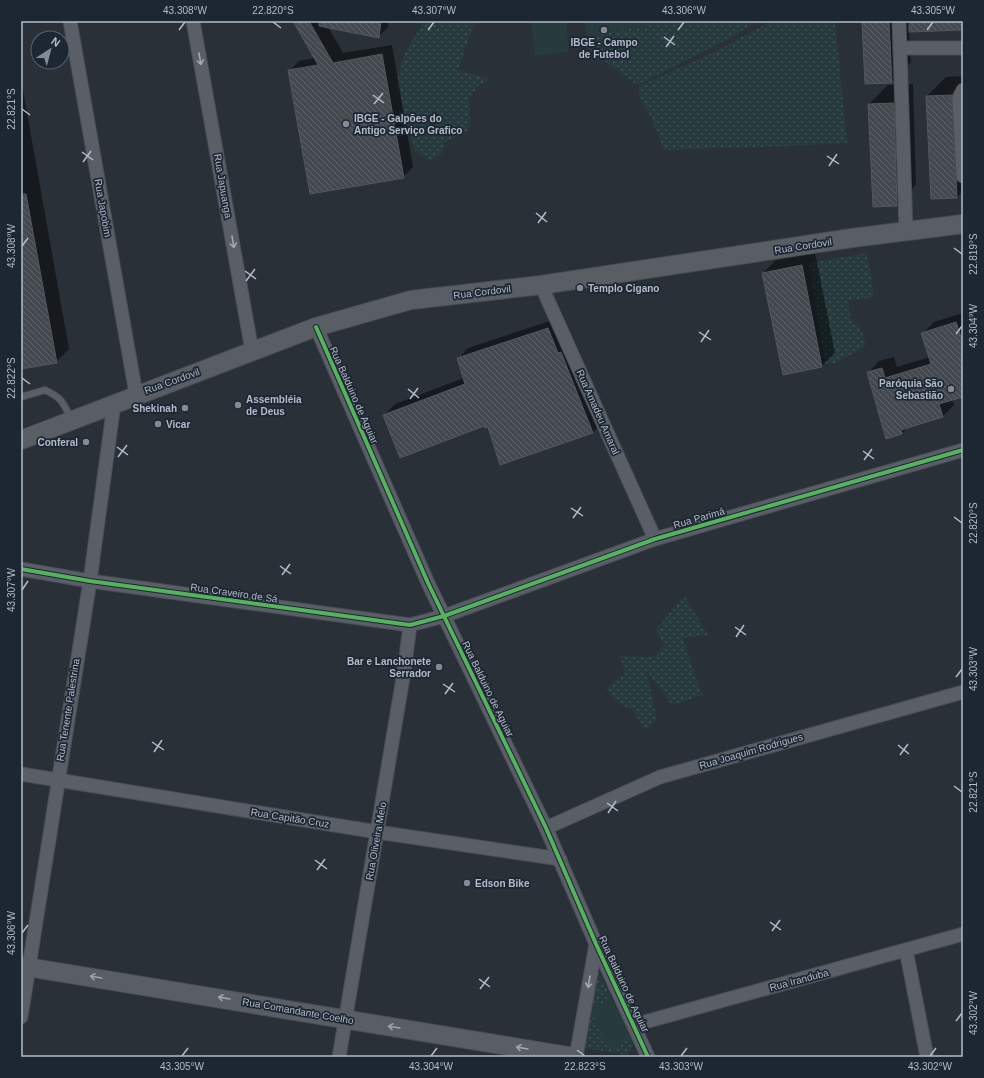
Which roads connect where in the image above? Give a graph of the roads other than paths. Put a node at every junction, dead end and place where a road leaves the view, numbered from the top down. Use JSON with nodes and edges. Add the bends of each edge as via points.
{"nodes":[{"id":1,"x":70,"y":21,"type":"edge"},
{"id":2,"x":193,"y":21,"type":"edge"},
{"id":3,"x":899,"y":21,"type":"edge"},
{"id":4,"x":900,"y":48,"type":"junction"},
{"id":5,"x":963,"y":48,"type":"edge"},
{"id":6,"x":963,"y":90,"type":"edge"},
{"id":7,"x":963,"y":176,"type":"edge"},
{"id":8,"x":963,"y":224,"type":"edge"},
{"id":9,"x":906,"y":231,"type":"junction"},
{"id":10,"x":541,"y":285,"type":"junction"},
{"id":11,"x":316,"y":327,"type":"junction"},
{"id":12,"x":252,"y":351,"type":"junction"},
{"id":13,"x":136,"y":394,"type":"junction"},
{"id":14,"x":21,"y":397,"type":"edge"},
{"id":15,"x":114,"y":404,"type":"junction"},
{"id":16,"x":71,"y":420,"type":"junction"},
{"id":17,"x":21,"y":440,"type":"edge"},
{"id":18,"x":963,"y":450,"type":"edge"},
{"id":19,"x":655,"y":539,"type":"junction"},
{"id":20,"x":21,"y":569,"type":"edge"},
{"id":21,"x":90,"y":581,"type":"junction"},
{"id":22,"x":444,"y":616,"type":"junction"},
{"id":23,"x":410,"y":625,"type":"junction"},
{"id":24,"x":963,"y":692,"type":"edge"},
{"id":25,"x":21,"y":774,"type":"edge"},
{"id":26,"x":57,"y":780,"type":"junction"},
{"id":27,"x":546,"y":828,"type":"junction"},
{"id":28,"x":377,"y":832,"type":"junction"},
{"id":29,"x":560,"y":860,"type":"junction"},
{"id":30,"x":963,"y":934,"type":"edge"},
{"id":31,"x":596,"y":944,"type":"junction"},
{"id":32,"x":906,"y":950,"type":"junction"},
{"id":33,"x":25,"y":966,"type":"edge"},
{"id":34,"x":21,"y":1017,"type":"edge"},
{"id":35,"x":345,"y":1019,"type":"junction"},
{"id":36,"x":634,"y":1025,"type":"junction"},
{"id":37,"x":339,"y":1057,"type":"edge"},
{"id":38,"x":575,"y":1057,"type":"edge"},
{"id":39,"x":648,"y":1057,"type":"edge"},
{"id":40,"x":927,"y":1057,"type":"edge"}],
"edges":[{"from":1,"to":13,"type":"street","name":"Rua Japobim"},
{"from":2,"to":12,"type":"street","name":"Rua Japuanga","one_way":true},
{"from":3,"to":4,"type":"street"},
{"from":4,"to":5,"type":"street"},
{"from":4,"to":9,"type":"street"},
{"from":6,"to":7,"type":"street","via":[[959,98]]},
{"from":8,"to":9,"type":"main road","name":"Rua Cordovil"},
{"from":9,"to":10,"type":"main road","name":"Rua Cordovil"},
{"from":10,"to":11,"type":"main road","name":"Rua Cordovil","via":[[411,300]]},
{"from":10,"to":19,"type":"street","name":"Rua Amadeu Amaral"},
{"from":11,"to":12,"type":"main road","name":"Rua Cordovil"},
{"from":11,"to":22,"type":"street","name":"Rua Balduino de Aguiar"},
{"from":12,"to":13,"type":"main road","name":"Rua Cordovil"},
{"from":13,"to":15,"type":"main road","name":"Rua Cordovil"},
{"from":14,"to":16,"type":"lane","via":[[45,390],[57,395],[62,399]]},
{"from":15,"to":16,"type":"main road","name":"Rua Cordovil"},
{"from":15,"to":21,"type":"street","name":"Rua Tenente Palestrina"},
{"from":16,"to":17,"type":"main road","name":"Rua Cordovil"},
{"from":18,"to":19,"type":"street","name":"Rua Parimá"},
{"from":19,"to":22,"type":"street","name":"Rua Parimá"},
{"from":20,"to":21,"type":"street","name":"Rua Craveiro de Sá"},
{"from":21,"to":23,"type":"street","name":"Rua Craveiro de Sá"},
{"from":21,"to":26,"type":"street","name":"Rua Tenente Palestrina"},
{"from":22,"to":23,"type":"street","name":"Rua Craveiro de Sá"},
{"from":22,"to":27,"type":"street","name":"Rua Balduino de Aguiar"},
{"from":23,"to":28,"type":"street","name":"Rua Oliveira Melo"},
{"from":24,"to":27,"type":"street","name":"Rua Joaquim Rodrigues","via":[[660,778]]},
{"from":25,"to":26,"type":"street","name":"Rua Capitão Cruz"},
{"from":26,"to":28,"type":"street","name":"Rua Capitão Cruz"},
{"from":26,"to":33,"type":"street","name":"Rua Tenente Palestrina"},
{"from":27,"to":29,"type":"street","name":"Rua Balduino de Aguiar"},
{"from":28,"to":29,"type":"street","name":"Rua Capitão Cruz"},
{"from":28,"to":35,"type":"street","name":"Rua Oliveira Melo"},
{"from":29,"to":31,"type":"street","name":"Rua Balduino de Aguiar"},
{"from":30,"to":32,"type":"street","name":"Rua Iranduba"},
{"from":31,"to":36,"type":"street","name":"Rua Balduino de Aguiar"},
{"from":31,"to":38,"type":"street","one_way":true},
{"from":32,"to":36,"type":"street","name":"Rua Iranduba"},
{"from":32,"to":40,"type":"street"},
{"from":33,"to":34,"type":"street","name":"Rua Tenente Palestrina"},
{"from":35,"to":33,"type":"main road","name":"Rua Comandante Coelho","one_way":true},
{"from":35,"to":37,"type":"street","name":"Rua Oliveira Melo"},
{"from":38,"to":35,"type":"main road","name":"Rua Comandante Coelho","one_way":true},
{"from":36,"to":39,"type":"street","name":"Rua Balduino de Aguiar"}]}
